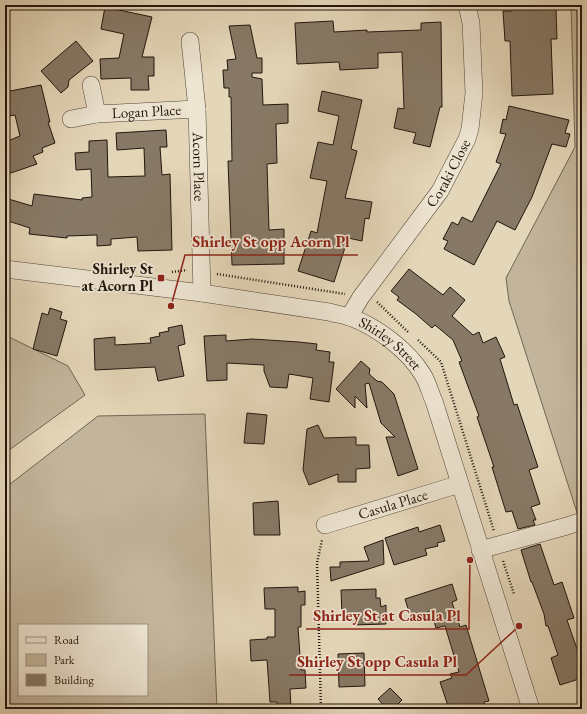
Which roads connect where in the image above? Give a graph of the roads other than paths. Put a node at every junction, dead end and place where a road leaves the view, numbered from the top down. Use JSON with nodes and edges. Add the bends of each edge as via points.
{"nodes":[{"id":1,"x":467,"y":5,"type":"edge"},
{"id":2,"x":190,"y":41,"type":"dead end"},
{"id":3,"x":91,"y":85,"type":"dead end"},
{"id":4,"x":197,"y":109,"type":"junction"},
{"id":5,"x":97,"y":114,"type":"junction"},
{"id":6,"x":71,"y":120,"type":"dead end"},
{"id":7,"x":5,"y":269,"type":"edge"},
{"id":8,"x":202,"y":293,"type":"junction"},
{"id":9,"x":349,"y":317,"type":"junction"},
{"id":10,"x":460,"y":484,"type":"junction"},
{"id":11,"x":582,"y":521,"type":"edge"},
{"id":12,"x":325,"y":525,"type":"road end"},
{"id":13,"x":480,"y":550,"type":"junction"},
{"id":14,"x":530,"y":709,"type":"edge"}],
"edges":[{"from":1,"to":9,"type":"street","name":"Coraki Close","via":[[471,23],[474,93],[467,139],[440,191]]},
{"from":2,"to":4,"type":"street","name":"Acorn Place"},
{"from":3,"to":5,"type":"street","name":"Logan Place"},
{"from":4,"to":5,"type":"street","name":"Logan Place"},
{"from":4,"to":8,"type":"street","name":"Acorn Place"},
{"from":5,"to":6,"type":"street","name":"Logan Place"},
{"from":7,"to":8,"type":"street","name":"Shirley Street"},
{"from":8,"to":9,"type":"street","name":"Shirley Street"},
{"from":9,"to":10,"type":"street","name":"Shirley Street","via":[[381,333],[400,348],[423,375],[434,401]]},
{"from":10,"to":12,"type":"street","name":"Casula Place"},
{"from":10,"to":13,"type":"street","name":"Shirley Street"},
{"from":11,"to":13,"type":"street"},
{"from":13,"to":14,"type":"street","name":"Shirley Street"}]}
